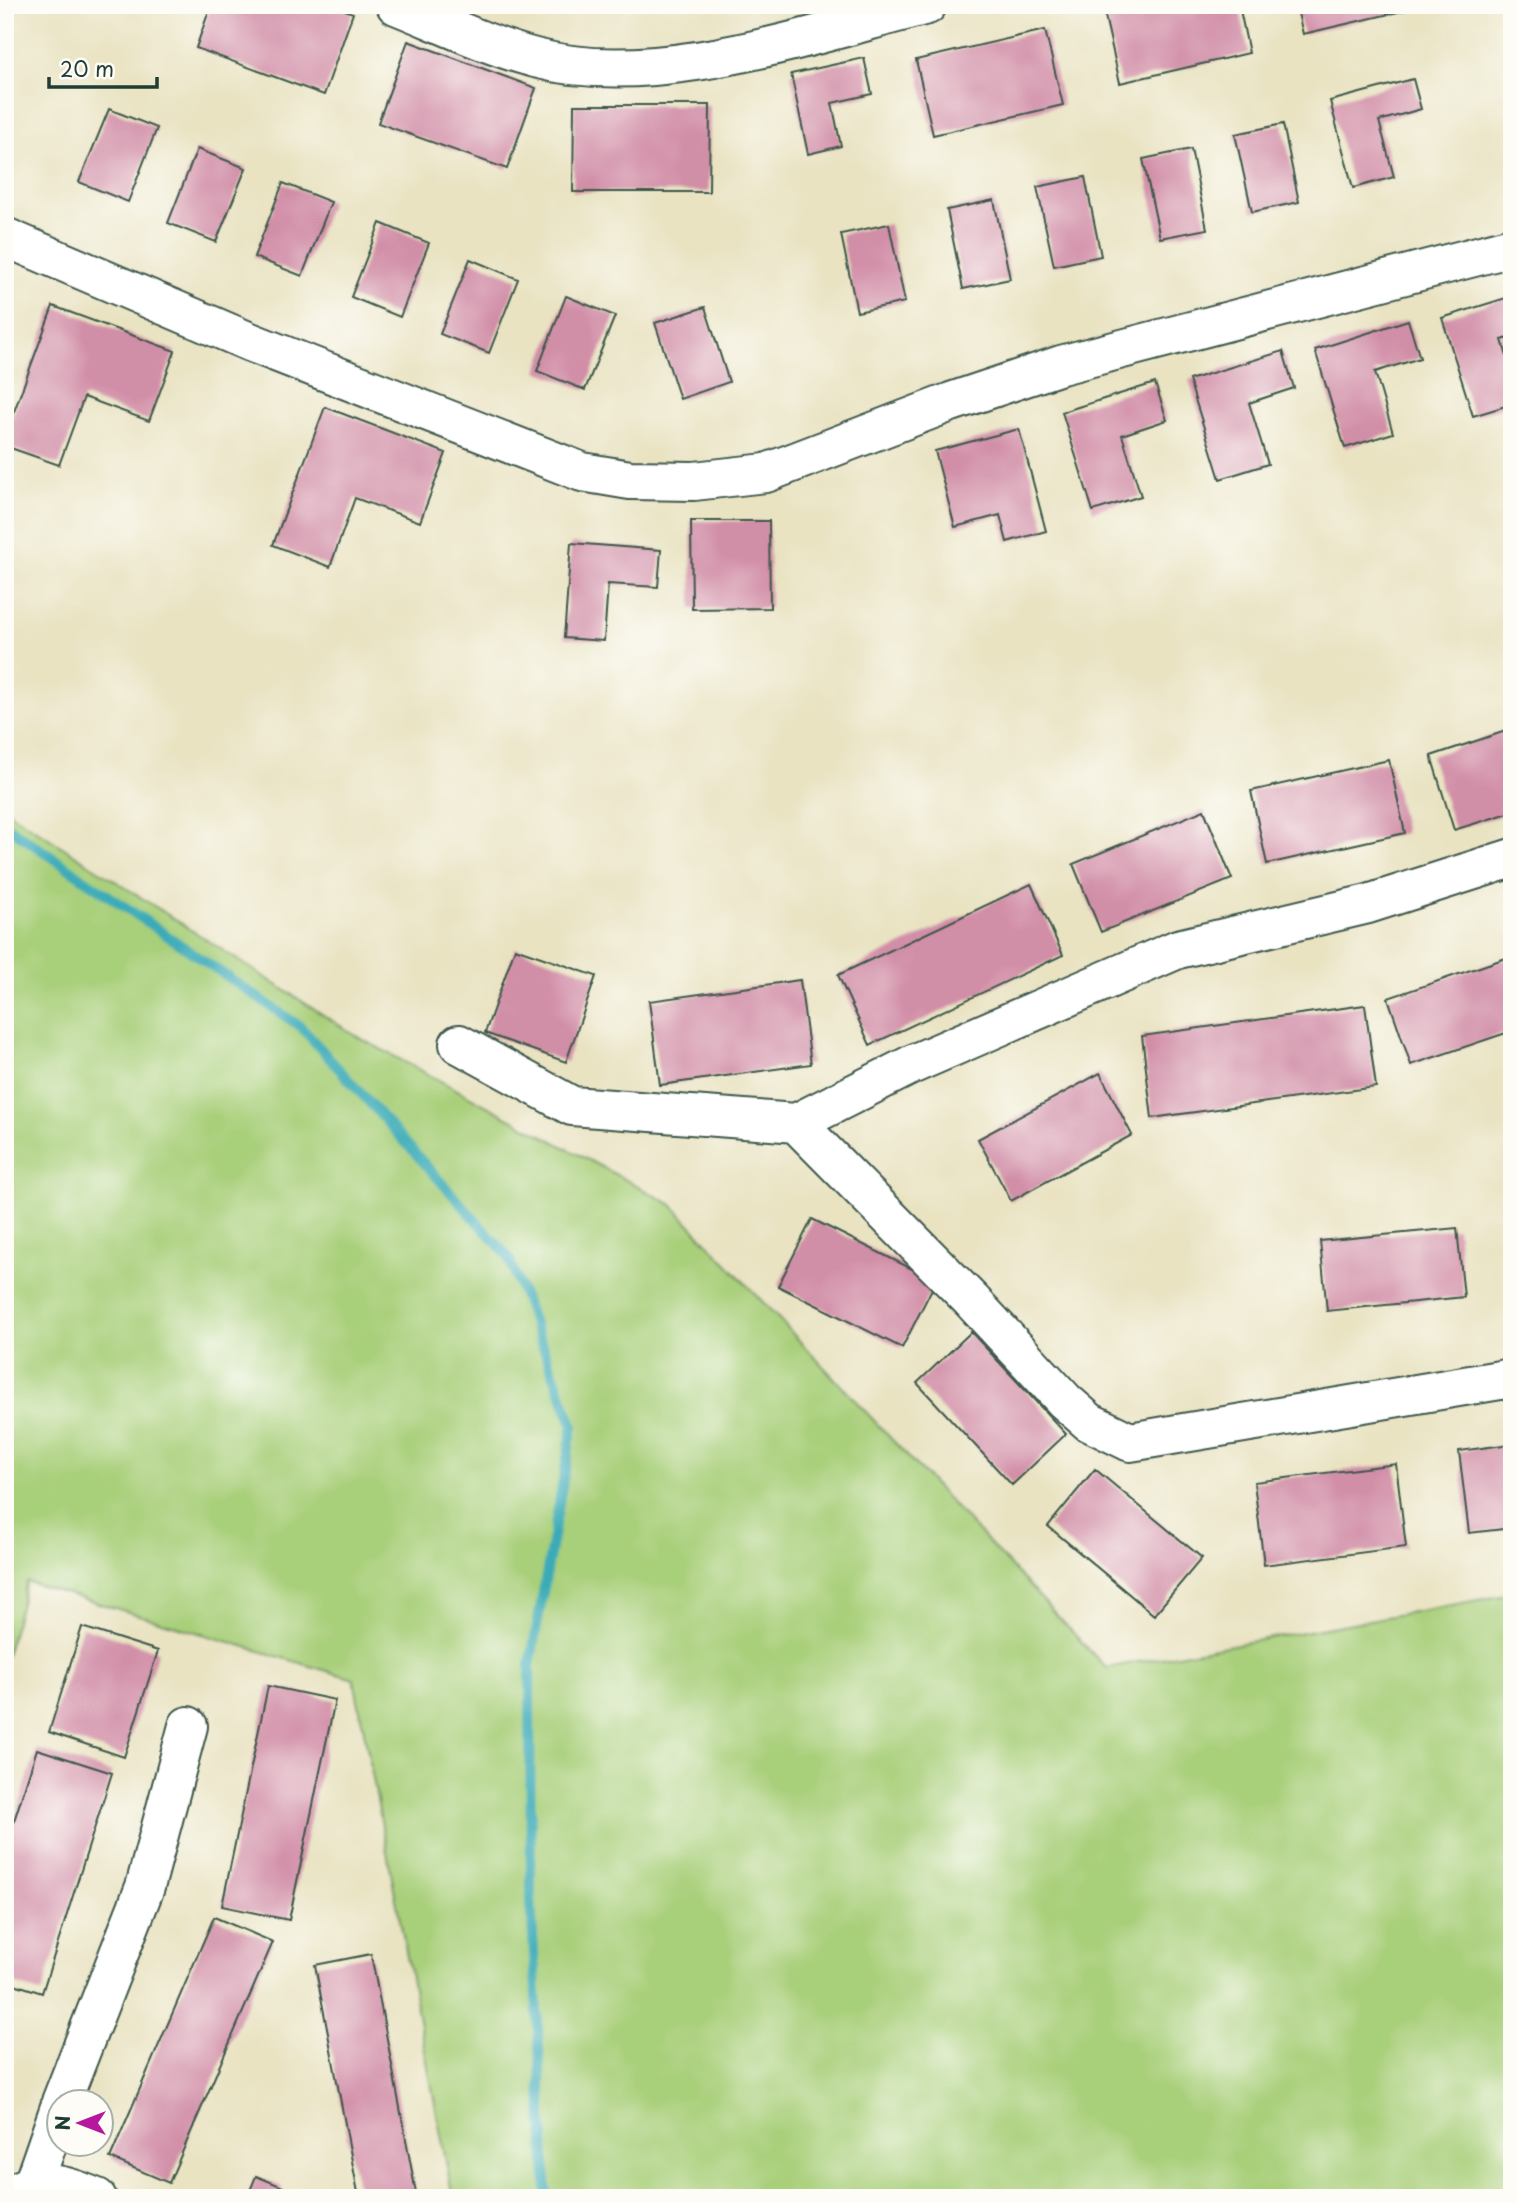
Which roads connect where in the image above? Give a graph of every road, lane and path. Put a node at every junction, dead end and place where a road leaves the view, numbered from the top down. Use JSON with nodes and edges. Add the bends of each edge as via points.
{"nodes":[{"id":1,"x":396,"y":5,"type":"edge"},
{"id":2,"x":927,"y":5,"type":"edge"},
{"id":3,"x":5,"y":237,"type":"edge"},
{"id":4,"x":1512,"y":247,"type":"edge"},
{"id":5,"x":1512,"y":859,"type":"edge"},
{"id":6,"x":459,"y":1044,"type":"dead end"},
{"id":7,"x":796,"y":1123,"type":"junction"},
{"id":8,"x":1512,"y":1378,"type":"edge"},
{"id":9,"x":188,"y":1726,"type":"dead end"},
{"id":10,"x":66,"y":2088,"type":"edge"},
{"id":11,"x":46,"y":2136,"type":"edge"},
{"id":12,"x":20,"y":2190,"type":"edge"},
{"id":13,"x":97,"y":2198,"type":"edge"}],
"edges":[{"from":1,"to":2,"type":"lane","via":[[535,58],[585,67],[638,69],[702,60]]},
{"from":3,"to":4,"type":"lane","via":[[250,342],[519,449],[582,472],[630,480],[766,473],[1061,365]]},
{"from":5,"to":7,"type":"lane","via":[[1368,904],[1178,949],[913,1064]]},
{"from":6,"to":7,"type":"lane","via":[[572,1106]]},
{"from":7,"to":8,"type":"lane","via":[[1065,1401],[1090,1422],[1130,1442]]},
{"from":9,"to":10,"type":"lane","via":[[145,1887]]},
{"from":11,"to":12,"type":"lane"},
{"from":12,"to":13,"type":"lane","via":[[53,2184]]}]}
